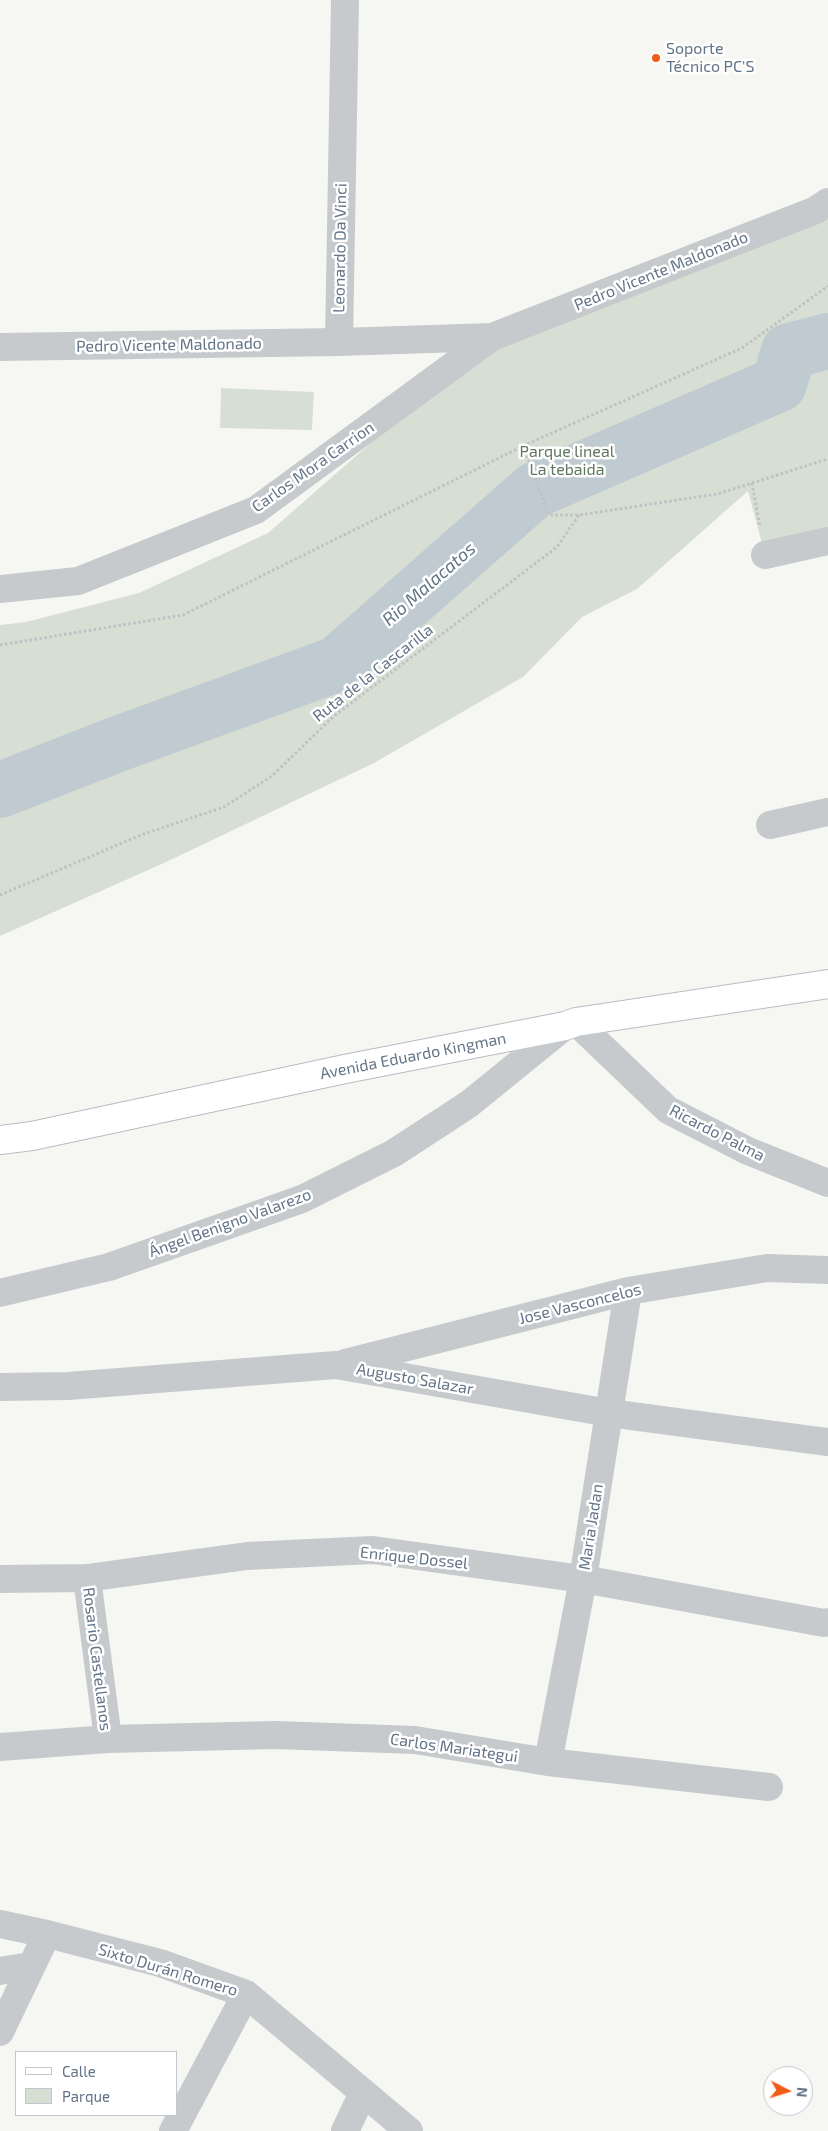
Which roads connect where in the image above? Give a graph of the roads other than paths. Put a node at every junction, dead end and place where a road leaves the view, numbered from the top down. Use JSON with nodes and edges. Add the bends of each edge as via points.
{"nodes":[{"id":1,"x":345,"y":0,"type":"edge"},
{"id":2,"x":828,"y":202,"type":"edge"},
{"id":3,"x":492,"y":338,"type":"junction"},
{"id":4,"x":339,"y":342,"type":"junction"},
{"id":5,"x":0,"y":347,"type":"edge"},
{"id":6,"x":828,"y":540,"type":"edge"},
{"id":7,"x":765,"y":555,"type":"road end"},
{"id":8,"x":0,"y":589,"type":"edge"},
{"id":9,"x":828,"y":812,"type":"edge"},
{"id":10,"x":770,"y":825,"type":"dead end"},
{"id":11,"x":828,"y":984,"type":"edge"},
{"id":12,"x":570,"y":1024,"type":"junction"},
{"id":13,"x":0,"y":1140,"type":"edge"},
{"id":14,"x":828,"y":1183,"type":"edge"},
{"id":15,"x":828,"y":1270,"type":"edge"},
{"id":16,"x":628,"y":1291,"type":"junction"},
{"id":17,"x":0,"y":1293,"type":"edge"},
{"id":18,"x":336,"y":1365,"type":"junction"},
{"id":19,"x":0,"y":1387,"type":"edge"},
{"id":20,"x":608,"y":1413,"type":"junction"},
{"id":21,"x":828,"y":1442,"type":"edge"},
{"id":22,"x":87,"y":1578,"type":"junction"},
{"id":23,"x":583,"y":1578,"type":"junction"},
{"id":24,"x":0,"y":1579,"type":"edge"},
{"id":25,"x":826,"y":1622,"type":"edge"},
{"id":26,"x":108,"y":1739,"type":"junction"},
{"id":27,"x":0,"y":1747,"type":"edge"},
{"id":28,"x":548,"y":1762,"type":"junction"},
{"id":29,"x":769,"y":1787,"type":"dead end"},
{"id":30,"x":0,"y":1924,"type":"edge"},
{"id":31,"x":47,"y":1934,"type":"junction"},
{"id":32,"x":31,"y":1966,"type":"junction"},
{"id":33,"x":0,"y":1971,"type":"edge"},
{"id":34,"x":246,"y":1994,"type":"junction"},
{"id":35,"x":0,"y":2032,"type":"edge"},
{"id":36,"x":363,"y":2093,"type":"junction"},
{"id":37,"x":173,"y":2131,"type":"edge"},
{"id":38,"x":345,"y":2131,"type":"edge"},
{"id":39,"x":410,"y":2131,"type":"edge"}],
"edges":[{"from":1,"to":4,"type":"street","name":"Leonardo Da Vinci"},
{"from":2,"to":3,"type":"street","name":"Pedro Vicente Maldonado","via":[[816,210]]},
{"from":3,"to":4,"type":"street"},
{"from":3,"to":8,"type":"street","name":"Carlos Mora Carrion","via":[[256,510],[78,581]]},
{"from":4,"to":5,"type":"street","name":"Pedro Vicente Maldonado"},
{"from":6,"to":7,"type":"street"},
{"from":9,"to":10,"type":"street"},
{"from":11,"to":12,"type":"main road","name":"Avenida Eduardo Kingman"},
{"from":12,"to":13,"type":"main road","name":"Avenida Eduardo Kingman"},
{"from":12,"to":14,"type":"street","name":"Ricardo Palma","via":[[668,1110],[748,1152]]},
{"from":12,"to":17,"type":"street","name":"Ángel Benigno Valarezo","via":[[469,1104],[394,1153],[302,1199],[109,1267]]},
{"from":15,"to":16,"type":"street","name":"Jose Vasconcelos","via":[[767,1268]]},
{"from":16,"to":18,"type":"street","name":"Jose Vasconcelos"},
{"from":16,"to":20,"type":"street","name":"Maria Jadan"},
{"from":18,"to":19,"type":"street","name":"Augusto Salazar","via":[[68,1386]]},
{"from":18,"to":20,"type":"street","name":"Augusto Salazar"},
{"from":20,"to":21,"type":"street","name":"Augusto Salazar"},
{"from":20,"to":23,"type":"street","name":"Maria Jadan"},
{"from":22,"to":23,"type":"street","name":"Enrique Dossel","via":[[247,1556],[373,1550]]},
{"from":22,"to":24,"type":"street","name":"Enrique Dossel"},
{"from":22,"to":26,"type":"street","name":"Rosario Castellanos"},
{"from":23,"to":25,"type":"street","name":"Enrique Dossel"},
{"from":23,"to":28,"type":"street","name":"Maria Jadan"},
{"from":26,"to":27,"type":"street","name":"Carlos Mariategui"},
{"from":26,"to":28,"type":"street","name":"Carlos Mariategui","via":[[276,1735],[415,1740]]},
{"from":28,"to":29,"type":"street","name":"Carlos Mariategui"},
{"from":30,"to":31,"type":"street","name":"Sixto Durán Romero"},
{"from":31,"to":32,"type":"street"},
{"from":31,"to":34,"type":"street","name":"Sixto Durán Romero","via":[[160,1963]]},
{"from":32,"to":33,"type":"street"},
{"from":32,"to":35,"type":"street"},
{"from":34,"to":36,"type":"street","name":"Sixto Durán Romero"},
{"from":34,"to":37,"type":"street"},
{"from":36,"to":38,"type":"street"},
{"from":36,"to":39,"type":"street","name":"Sixto Durán Romero"}]}
